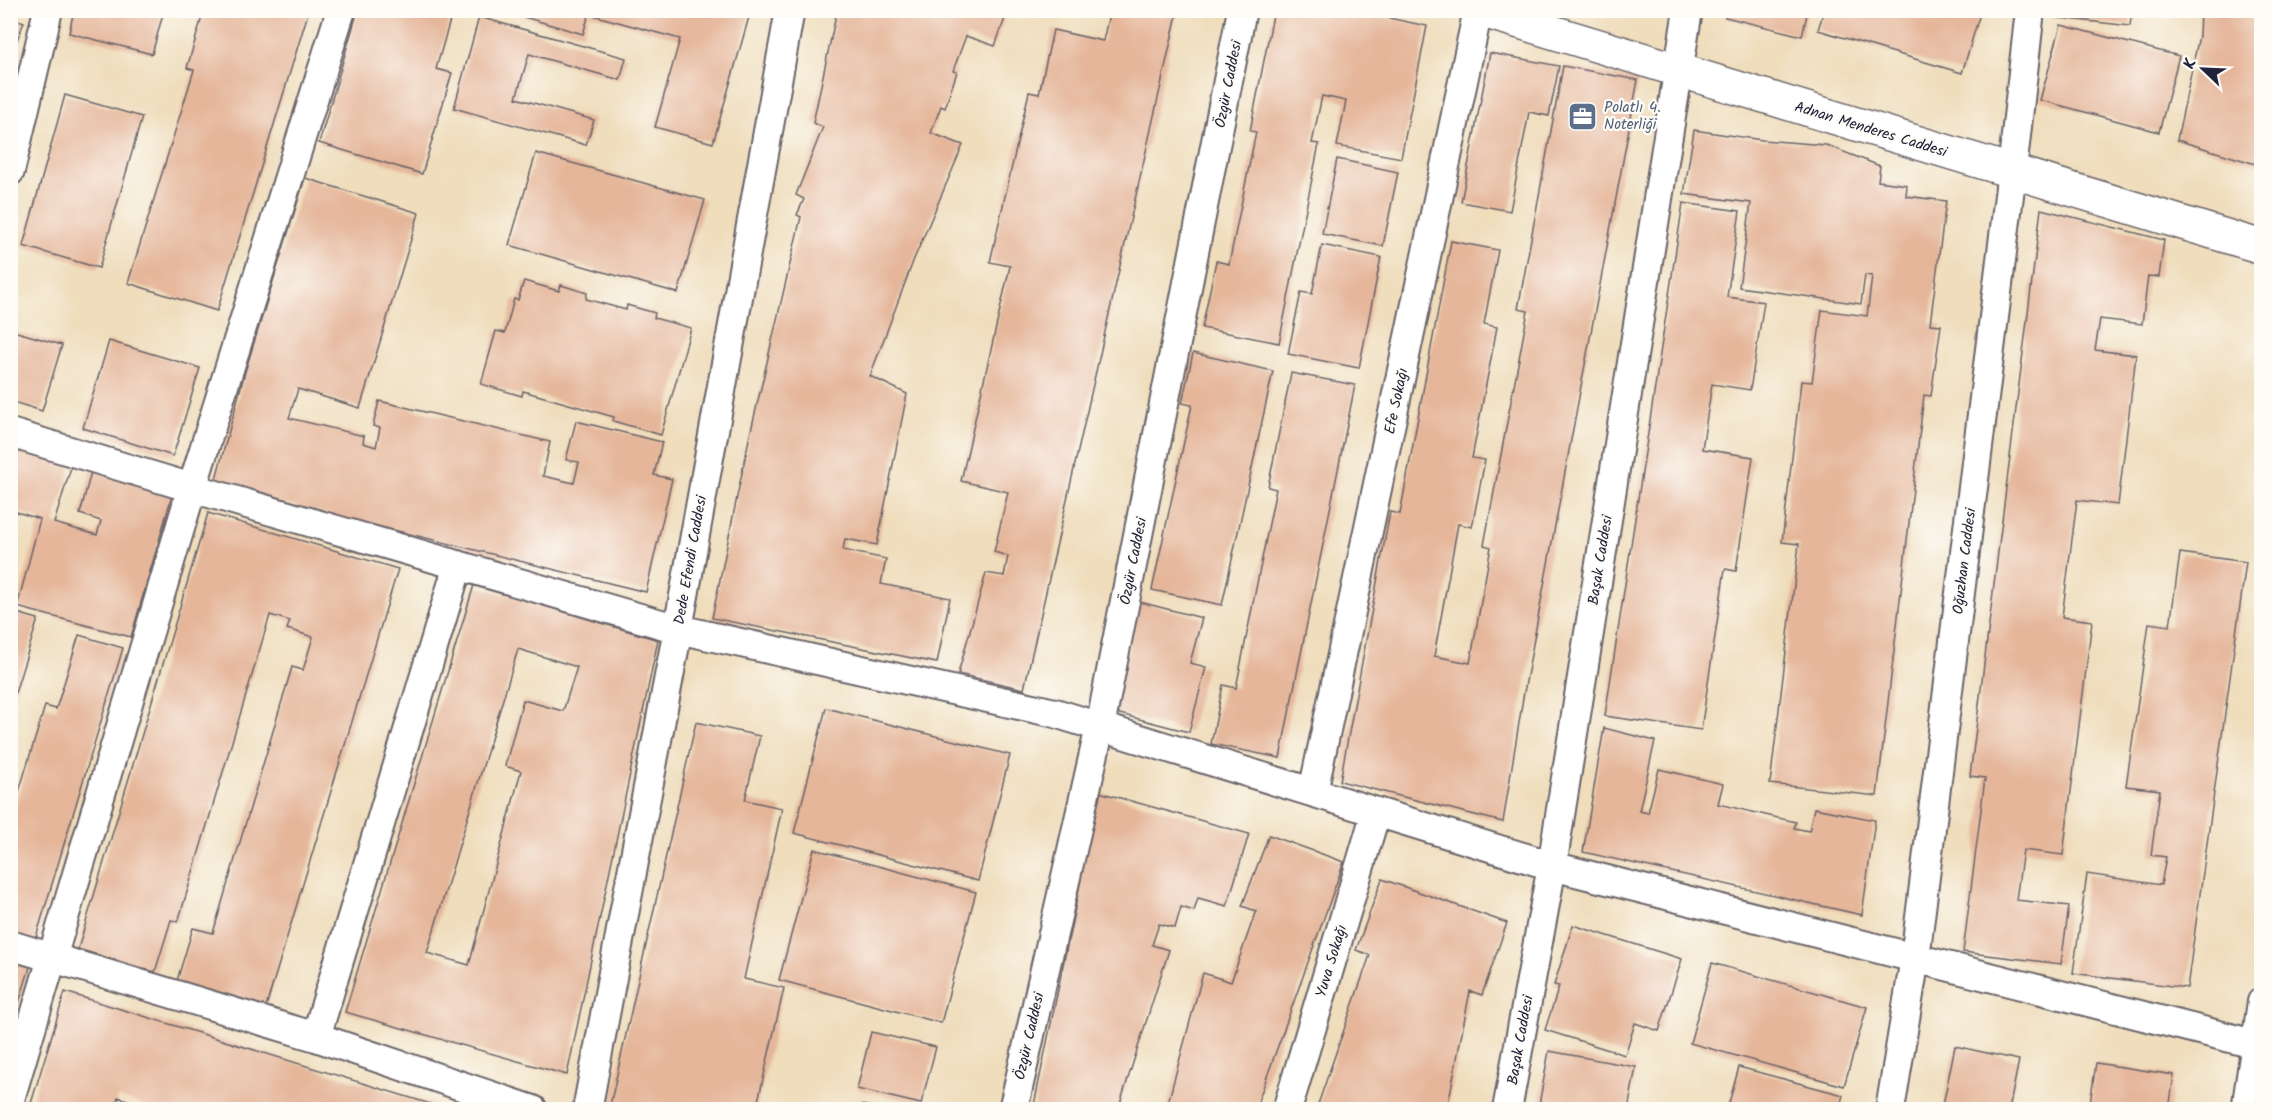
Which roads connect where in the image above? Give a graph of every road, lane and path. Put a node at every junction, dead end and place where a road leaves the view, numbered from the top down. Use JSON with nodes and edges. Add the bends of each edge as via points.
{"nodes":[{"id":1,"x":48,"y":10,"type":"edge"},
{"id":2,"x":340,"y":10,"type":"edge"},
{"id":3,"x":790,"y":10,"type":"edge"},
{"id":4,"x":1242,"y":10,"type":"edge"},
{"id":5,"x":1479,"y":10,"type":"edge"},
{"id":6,"x":1688,"y":10,"type":"edge"},
{"id":7,"x":2030,"y":10,"type":"edge"},
{"id":8,"x":1679,"y":71,"type":"junction"},
{"id":9,"x":10,"y":171,"type":"edge"},
{"id":10,"x":2012,"y":171,"type":"junction"},
{"id":11,"x":2262,"y":246,"type":"edge"},
{"id":12,"x":10,"y":433,"type":"edge"},
{"id":13,"x":192,"y":488,"type":"junction"},
{"id":14,"x":458,"y":565,"type":"junction"},
{"id":15,"x":678,"y":629,"type":"junction"},
{"id":16,"x":1100,"y":727,"type":"junction"},
{"id":17,"x":1313,"y":792,"type":"junction"},
{"id":18,"x":1376,"y":812,"type":"junction"},
{"id":19,"x":1552,"y":866,"type":"junction"},
{"id":20,"x":10,"y":945,"type":"edge"},
{"id":21,"x":53,"y":958,"type":"junction"},
{"id":22,"x":1915,"y":958,"type":"junction"},
{"id":23,"x":2262,"y":1002,"type":"edge"},
{"id":24,"x":315,"y":1037,"type":"junction"},
{"id":25,"x":2258,"y":1046,"type":"edge"},
{"id":26,"x":10,"y":1099,"type":"edge"},
{"id":27,"x":533,"y":1110,"type":"edge"},
{"id":28,"x":587,"y":1110,"type":"edge"},
{"id":29,"x":1013,"y":1110,"type":"edge"},
{"id":30,"x":1287,"y":1110,"type":"edge"},
{"id":31,"x":1508,"y":1110,"type":"edge"},
{"id":32,"x":1890,"y":1110,"type":"edge"},
{"id":33,"x":2246,"y":1110,"type":"edge"}],
"edges":[{"from":1,"to":9,"type":"street"},
{"from":2,"to":13,"type":"street"},
{"from":3,"to":15,"type":"street","name":"Dede Efendi Caddesi"},
{"from":4,"to":16,"type":"street","name":"Özgür Caddesi"},
{"from":5,"to":8,"type":"street","name":"Adnan Menderes Caddesi"},
{"from":5,"to":17,"type":"street","name":"Efe Sokağı"},
{"from":6,"to":8,"type":"street","name":"Başak Caddesi"},
{"from":7,"to":10,"type":"street","name":"Oğuzhan Caddesi"},
{"from":8,"to":10,"type":"street","name":"Adnan Menderes Caddesi"},
{"from":8,"to":19,"type":"street","name":"Başak Caddesi"},
{"from":10,"to":11,"type":"street","name":"Adnan Menderes Caddesi"},
{"from":10,"to":22,"type":"street","name":"Oğuzhan Caddesi"},
{"from":12,"to":13,"type":"street"},
{"from":13,"to":14,"type":"street"},
{"from":13,"to":21,"type":"street"},
{"from":14,"to":15,"type":"street"},
{"from":14,"to":24,"type":"street"},
{"from":15,"to":16,"type":"street","via":[[1055,713]]},
{"from":15,"to":28,"type":"street","name":"Dede Efendi Caddesi"},
{"from":16,"to":17,"type":"street"},
{"from":16,"to":29,"type":"street","name":"Özgür Caddesi"},
{"from":17,"to":18,"type":"street"},
{"from":18,"to":19,"type":"street"},
{"from":18,"to":30,"type":"street","name":"Yuva Sokağı"},
{"from":19,"to":22,"type":"street"},
{"from":19,"to":31,"type":"street","name":"Başak Caddesi"},
{"from":20,"to":21,"type":"street"},
{"from":21,"to":24,"type":"street"},
{"from":21,"to":26,"type":"street"},
{"from":22,"to":25,"type":"street"},
{"from":22,"to":32,"type":"street","name":"Oğuzhan Caddesi"},
{"from":23,"to":25,"type":"street"},
{"from":24,"to":27,"type":"street"},
{"from":25,"to":33,"type":"street"}]}
